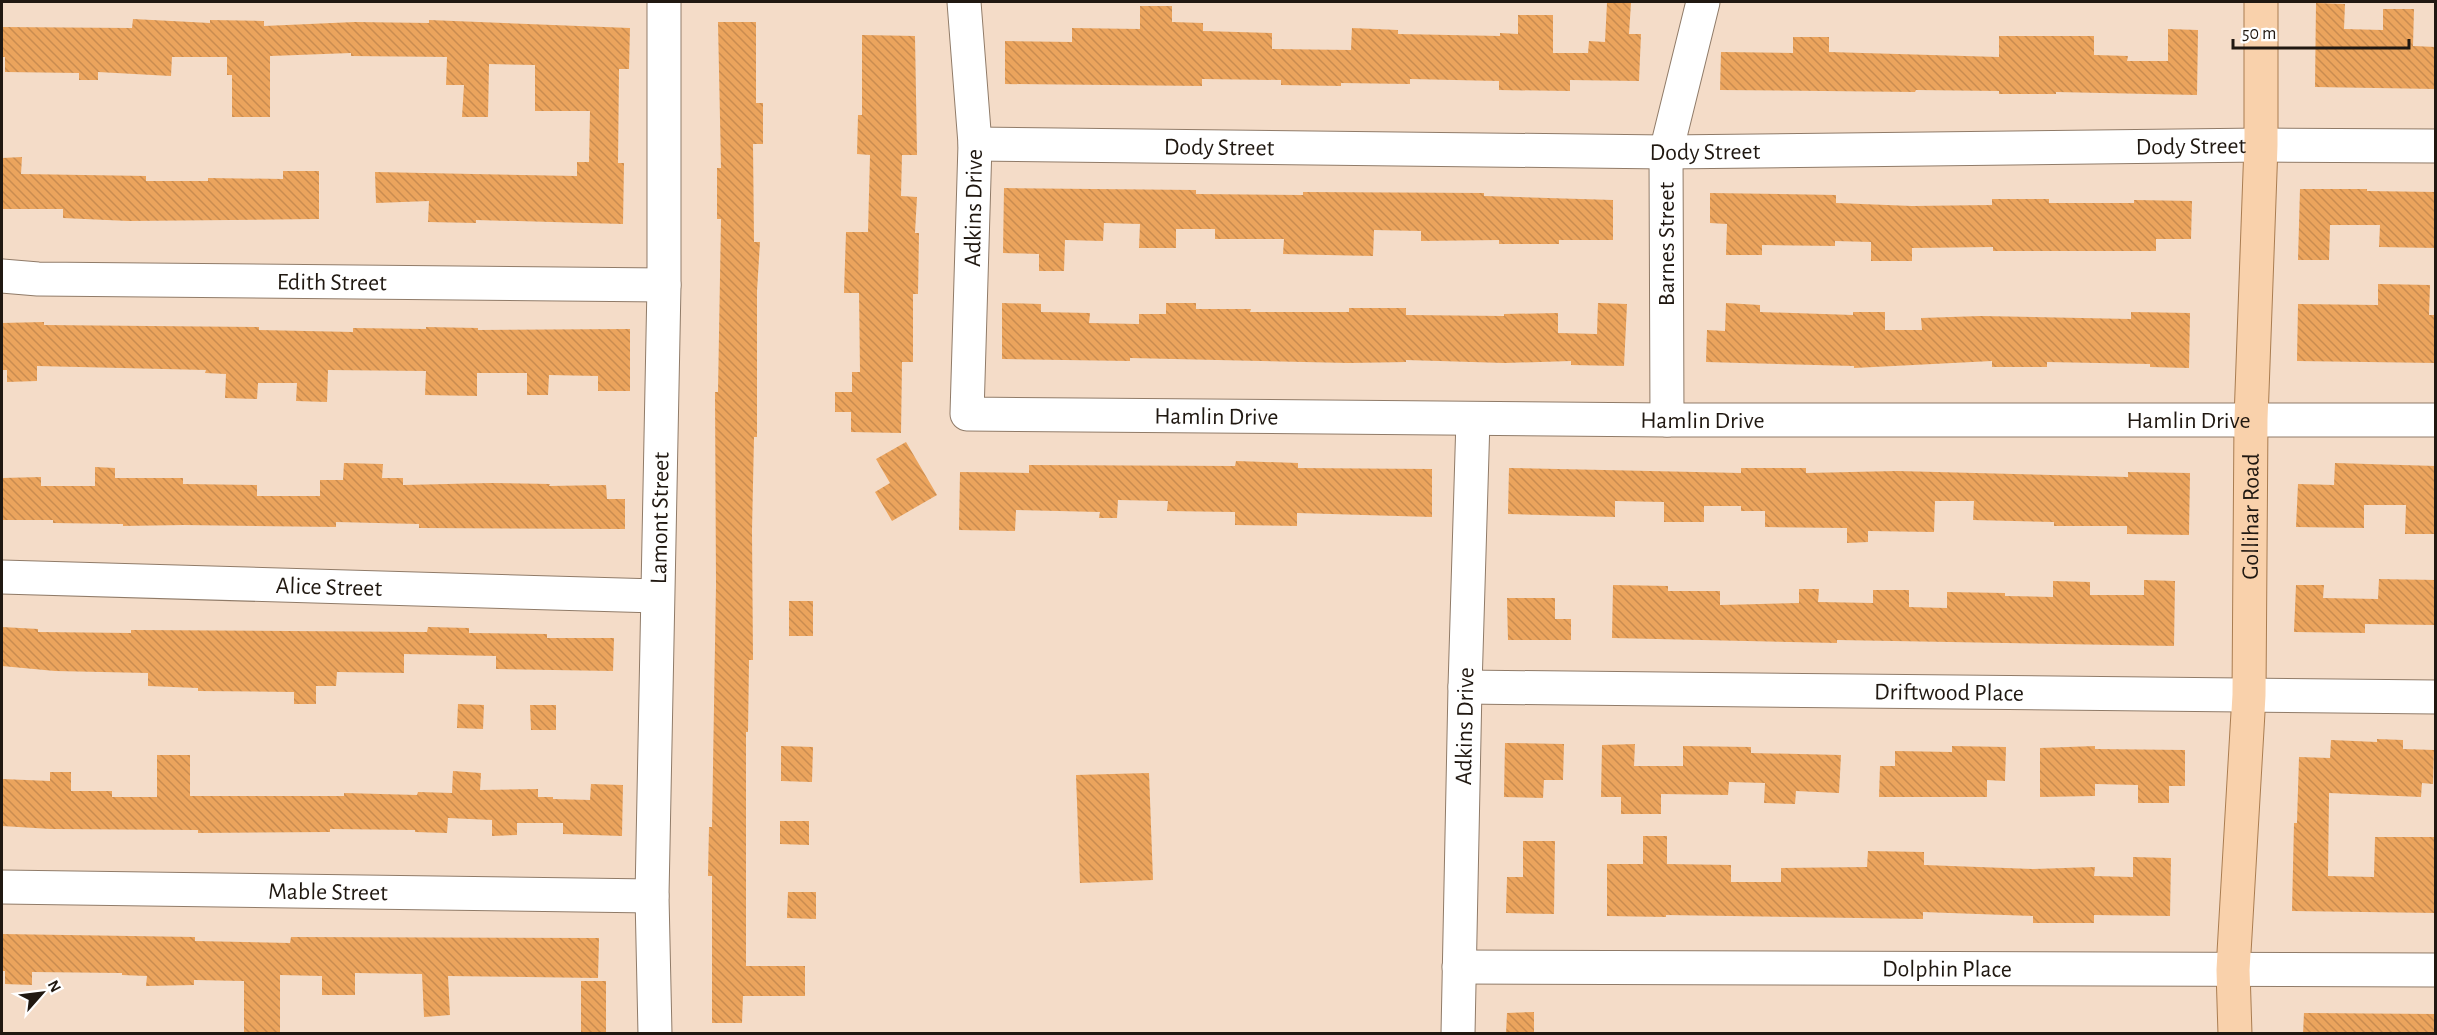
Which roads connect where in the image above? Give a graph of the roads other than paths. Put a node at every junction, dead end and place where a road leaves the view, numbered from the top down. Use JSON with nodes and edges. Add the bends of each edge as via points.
{"nodes":[{"id":1,"x":664,"y":2,"type":"edge"},
{"id":2,"x":964,"y":2,"type":"edge"},
{"id":3,"x":1702,"y":2,"type":"edge"},
{"id":4,"x":2262,"y":2,"type":"edge"},
{"id":5,"x":975,"y":144,"type":"junction"},
{"id":6,"x":2262,"y":145,"type":"junction"},
{"id":7,"x":2436,"y":146,"type":"edge"},
{"id":8,"x":1666,"y":152,"type":"junction"},
{"id":9,"x":2,"y":276,"type":"edge"},
{"id":10,"x":664,"y":285,"type":"junction"},
{"id":11,"x":967,"y":414,"type":"joint"},
{"id":12,"x":1473,"y":419,"type":"junction"},
{"id":13,"x":2250,"y":419,"type":"junction"},
{"id":14,"x":1667,"y":420,"type":"junction"},
{"id":15,"x":2436,"y":420,"type":"edge"},
{"id":16,"x":2,"y":577,"type":"edge"},
{"id":17,"x":657,"y":596,"type":"junction"},
{"id":18,"x":1465,"y":687,"type":"junction"},
{"id":19,"x":2249,"y":695,"type":"junction"},
{"id":20,"x":2436,"y":697,"type":"edge"},
{"id":21,"x":2,"y":887,"type":"edge"},
{"id":22,"x":652,"y":896,"type":"junction"},
{"id":23,"x":1459,"y":967,"type":"junction"},
{"id":24,"x":2234,"y":970,"type":"junction"},
{"id":25,"x":2436,"y":970,"type":"edge"},
{"id":26,"x":655,"y":1034,"type":"edge"},
{"id":27,"x":1458,"y":1034,"type":"edge"},
{"id":28,"x":2235,"y":1034,"type":"edge"}],
"edges":[{"from":1,"to":10,"type":"street","name":"Lamont Street"},
{"from":2,"to":5,"type":"street","name":"Adkins Drive"},
{"from":3,"to":8,"type":"street","name":"Barnes Street"},
{"from":4,"to":6,"type":"main road","name":"Gollihar Road"},
{"from":5,"to":8,"type":"street","name":"Dody Street"},
{"from":5,"to":11,"type":"street","name":"Adkins Drive"},
{"from":6,"to":7,"type":"street","name":"Dody Street"},
{"from":6,"to":8,"type":"street","name":"Dody Street"},
{"from":6,"to":13,"type":"main road","name":"Gollihar Road"},
{"from":8,"to":14,"type":"street","name":"Barnes Street"},
{"from":9,"to":10,"type":"street","name":"Edith Street"},
{"from":10,"to":17,"type":"street","name":"Lamont Street"},
{"from":11,"to":12,"type":"street","name":"Hamlin Drive"},
{"from":12,"to":14,"type":"street","name":"Hamlin Drive"},
{"from":12,"to":18,"type":"street","name":"Adkins Drive"},
{"from":13,"to":14,"type":"street","name":"Hamlin Drive"},
{"from":13,"to":15,"type":"street","name":"Hamlin Drive"},
{"from":13,"to":19,"type":"main road","name":"Gollihar Road"},
{"from":16,"to":17,"type":"street","name":"Alice Street"},
{"from":17,"to":22,"type":"street","name":"Lamont Street"},
{"from":18,"to":19,"type":"street","name":"Driftwood Place"},
{"from":18,"to":23,"type":"street","name":"Adkins Drive"},
{"from":19,"to":20,"type":"street","name":"Driftwood Place"},
{"from":19,"to":24,"type":"main road","name":"Gollihar Road"},
{"from":21,"to":22,"type":"street","name":"Mable Street"},
{"from":22,"to":26,"type":"street","name":"Lamont Street"},
{"from":23,"to":24,"type":"street","name":"Dolphin Place"},
{"from":23,"to":27,"type":"street","name":"Adkins Drive"},
{"from":24,"to":25,"type":"street","name":"Dolphin Place"},
{"from":24,"to":28,"type":"main road","name":"Gollihar Road"}]}
